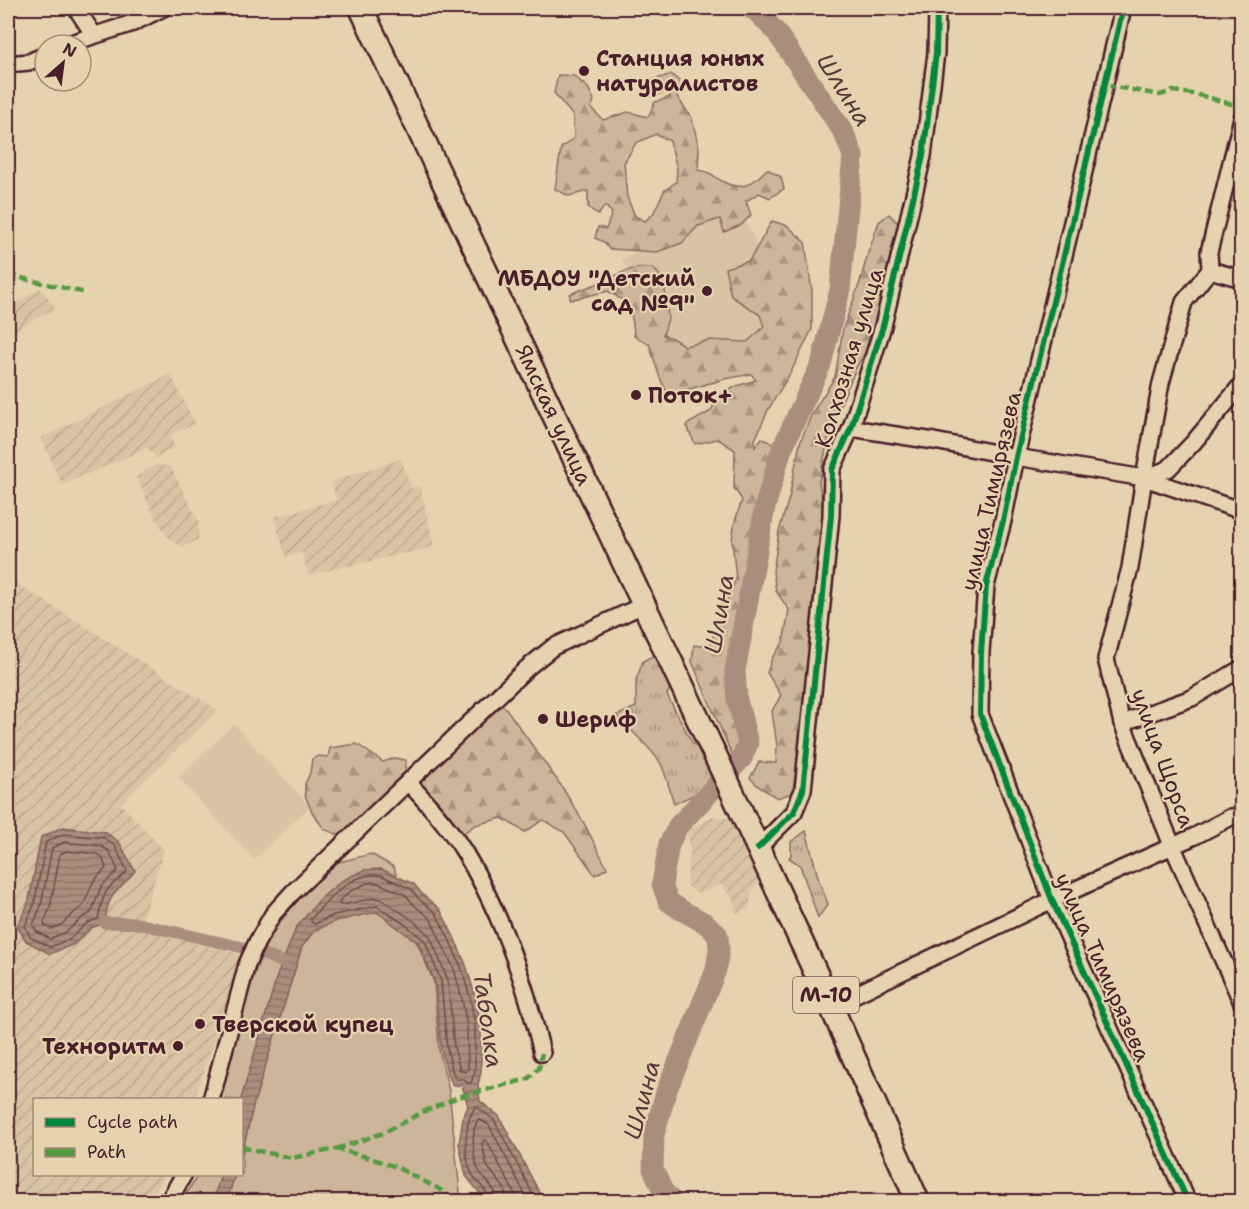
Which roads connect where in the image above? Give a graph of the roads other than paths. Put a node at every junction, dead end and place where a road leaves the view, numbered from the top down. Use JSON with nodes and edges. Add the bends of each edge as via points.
{"nodes":[{"id":1,"x":76,"y":8,"type":"edge"},
{"id":2,"x":163,"y":8,"type":"edge"},
{"id":3,"x":361,"y":8,"type":"edge"},
{"id":4,"x":937,"y":8,"type":"edge"},
{"id":5,"x":1124,"y":8,"type":"edge"},
{"id":6,"x":94,"y":35,"type":"joint"},
{"id":7,"x":33,"y":60,"type":"edge"},
{"id":8,"x":8,"y":64,"type":"edge"},
{"id":9,"x":1242,"y":118,"type":"edge"},
{"id":10,"x":1210,"y":270,"type":"junction"},
{"id":11,"x":1242,"y":279,"type":"edge"},
{"id":12,"x":1242,"y":384,"type":"edge"},
{"id":13,"x":851,"y":428,"type":"junction"},
{"id":14,"x":1016,"y":457,"type":"junction"},
{"id":15,"x":1144,"y":478,"type":"junction"},
{"id":16,"x":1242,"y":511,"type":"edge"},
{"id":17,"x":644,"y":605,"type":"junction"},
{"id":18,"x":1242,"y":668,"type":"edge"},
{"id":19,"x":1122,"y":723,"type":"junction"},
{"id":20,"x":408,"y":782,"type":"junction"},
{"id":21,"x":1242,"y":816,"type":"edge"},
{"id":22,"x":1172,"y":845,"type":"junction"},
{"id":23,"x":758,"y":848,"type":"junction"},
{"id":24,"x":1052,"y":900,"type":"junction"},
{"id":25,"x":1242,"y":1002,"type":"edge"},
{"id":26,"x":831,"y":1006,"type":"junction"},
{"id":27,"x":542,"y":1053,"type":"dead end"},
{"id":28,"x":212,"y":1098,"type":"edge"},
{"id":29,"x":183,"y":1176,"type":"edge"},
{"id":30,"x":168,"y":1202,"type":"edge"},
{"id":31,"x":918,"y":1202,"type":"edge"},
{"id":32,"x":1188,"y":1202,"type":"edge"}],
"edges":[{"from":1,"to":6,"type":"street"},
{"from":2,"to":6,"type":"street"},
{"from":3,"to":17,"type":"highway","name":"Ямская улица","number":"М-10"},
{"from":4,"to":13,"type":"street","name":"Колхозная улица","via":[[936,53],[923,156],[883,326]]},
{"from":5,"to":14,"type":"street","name":"улица Тимирязева"},
{"from":7,"to":8,"type":"street"},
{"from":9,"to":10,"type":"street","via":[[1209,252]]},
{"from":10,"to":11,"type":"street"},
{"from":10,"to":15,"type":"street","name":"улица Щорса","via":[[1185,302],[1161,383]]},
{"from":12,"to":15,"type":"street","via":[[1168,469]]},
{"from":13,"to":14,"type":"street"},
{"from":13,"to":23,"type":"street","name":"Колхозная улица","via":[[832,470],[830,527],[803,790],[794,812]]},
{"from":14,"to":15,"type":"street"},
{"from":14,"to":24,"type":"street","name":"улица Тимирязева","via":[[986,586],[980,714]]},
{"from":15,"to":16,"type":"street"},
{"from":15,"to":19,"type":"street","name":"улица Щорса","via":[[1130,568],[1106,659]]},
{"from":17,"to":20,"type":"street","via":[[554,647]]},
{"from":17,"to":23,"type":"highway","name":"Ямская улица","number":"М-10"},
{"from":18,"to":19,"type":"street","via":[[1192,698]]},
{"from":19,"to":22,"type":"street","name":"улица Щорса"},
{"from":20,"to":27,"type":"street","via":[[464,852],[500,921],[536,1023]]},
{"from":20,"to":28,"type":"street","via":[[273,914],[247,964]]},
{"from":21,"to":22,"type":"street"},
{"from":22,"to":24,"type":"street"},
{"from":22,"to":25,"type":"street","name":"улица Щорса"},
{"from":23,"to":26,"type":"highway","number":"М-10"},
{"from":24,"to":26,"type":"street"},
{"from":24,"to":32,"type":"street","name":"улица Тимирязева"},
{"from":26,"to":31,"type":"highway","number":"М-10"},
{"from":29,"to":30,"type":"street"}]}
